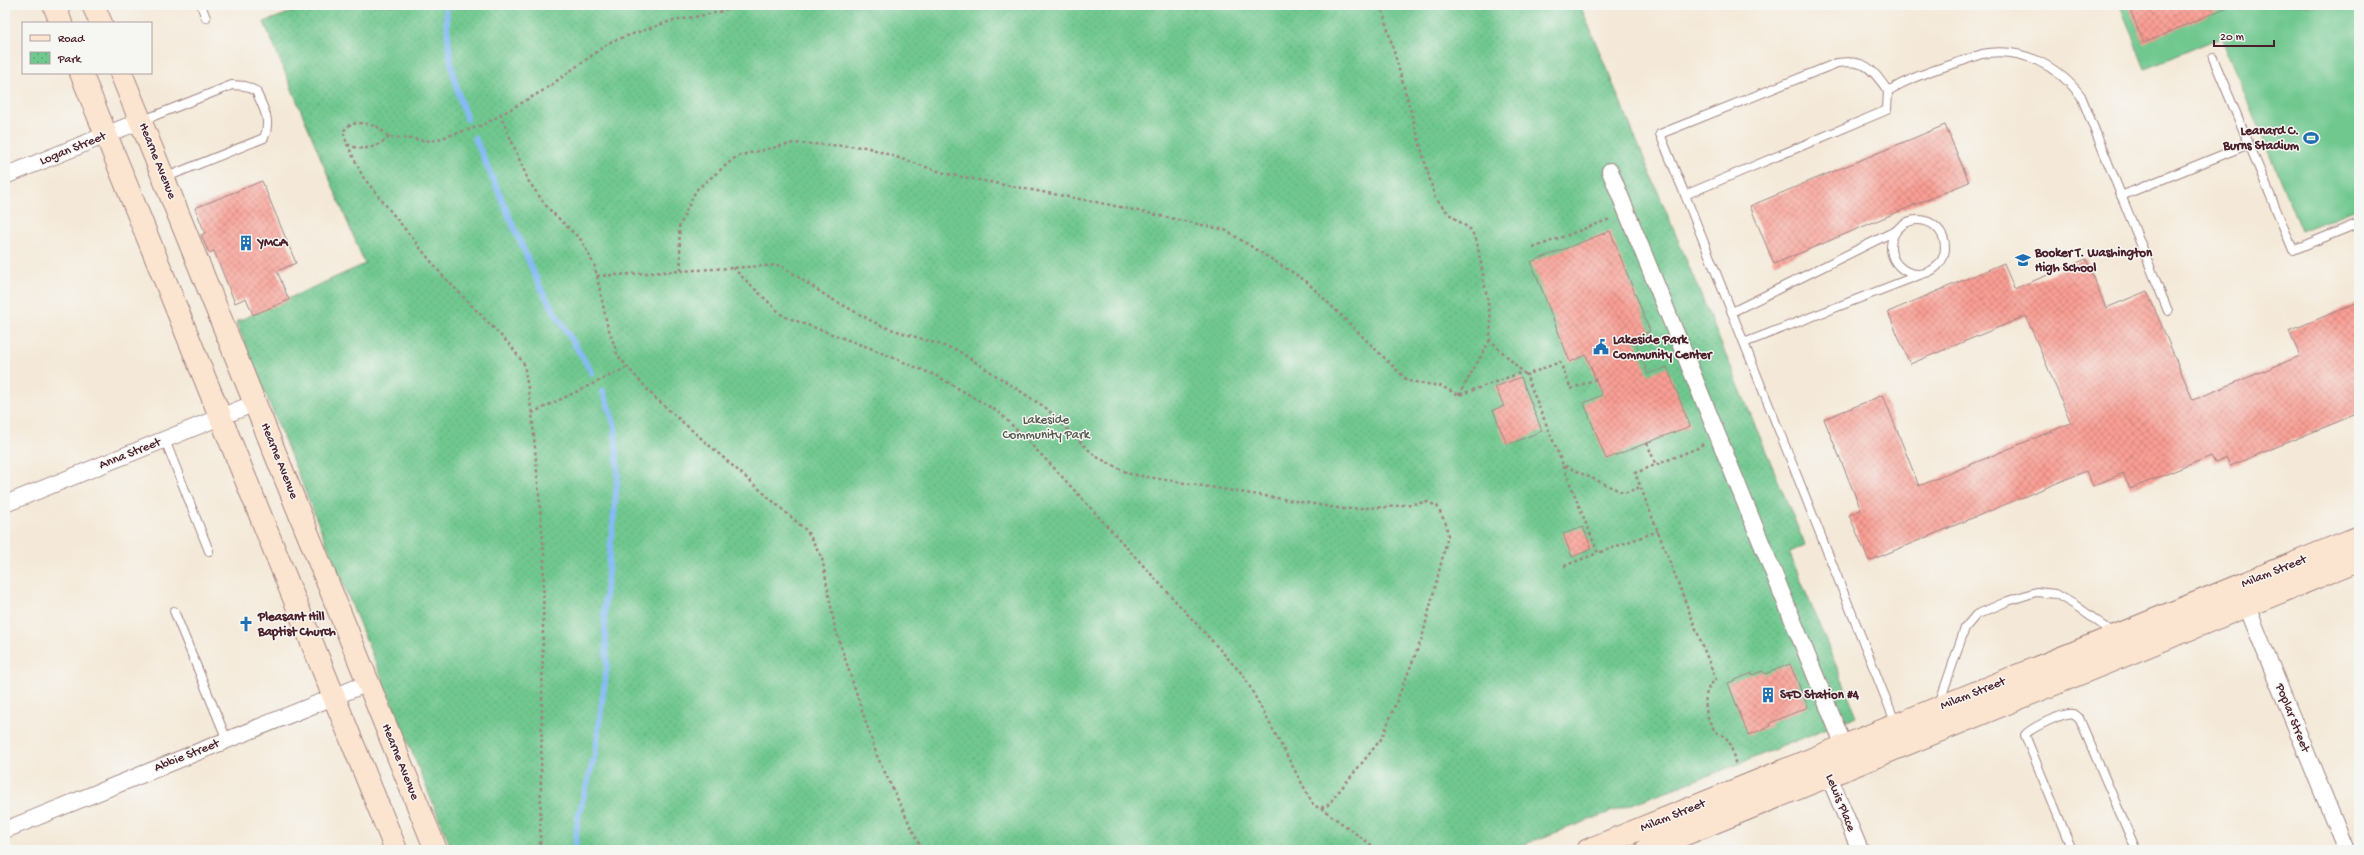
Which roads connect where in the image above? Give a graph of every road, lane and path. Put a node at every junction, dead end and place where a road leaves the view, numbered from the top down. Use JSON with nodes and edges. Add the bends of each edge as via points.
{"nodes":[{"id":1,"x":54,"y":5,"type":"edge"},
{"id":2,"x":93,"y":5,"type":"edge"},
{"id":3,"x":201,"y":5,"type":"edge"},
{"id":4,"x":739,"y":5,"type":"edge"},
{"id":5,"x":1381,"y":5,"type":"edge"},
{"id":6,"x":206,"y":18,"type":"dead end"},
{"id":7,"x":61,"y":22,"type":"edge"},
{"id":8,"x":101,"y":22,"type":"edge"},
{"id":9,"x":2214,"y":58,"type":"dead end"},
{"id":10,"x":81,"y":74,"type":"edge"},
{"id":11,"x":121,"y":74,"type":"edge"},
{"id":12,"x":1888,"y":91,"type":"junction"},
{"id":13,"x":500,"y":114,"type":"junction"},
{"id":14,"x":140,"y":121,"type":"junction"},
{"id":15,"x":106,"y":135,"type":"junction"},
{"id":16,"x":389,"y":137,"type":"junction"},
{"id":17,"x":347,"y":144,"type":"junction"},
{"id":18,"x":2249,"y":144,"type":"junction"},
{"id":19,"x":1610,"y":171,"type":"dead end"},
{"id":20,"x":5,"y":176,"type":"edge"},
{"id":21,"x":164,"y":178,"type":"junction"},
{"id":22,"x":1685,"y":195,"type":"junction"},
{"id":23,"x":2122,"y":196,"type":"junction"},
{"id":24,"x":1613,"y":219,"type":"dead end"},
{"id":25,"x":2359,"y":223,"type":"edge"},
{"id":26,"x":1897,"y":230,"type":"junction"},
{"id":27,"x":1533,"y":248,"type":"dead end"},
{"id":28,"x":732,"y":267,"type":"junction"},
{"id":29,"x":681,"y":270,"type":"junction"},
{"id":30,"x":1922,"y":274,"type":"junction"},
{"id":31,"x":597,"y":276,"type":"junction"},
{"id":32,"x":2168,"y":311,"type":"dead end"},
{"id":33,"x":1732,"y":312,"type":"junction"},
{"id":34,"x":1490,"y":340,"type":"junction"},
{"id":35,"x":1744,"y":343,"type":"junction"},
{"id":36,"x":1670,"y":356,"type":"dead end"},
{"id":37,"x":1642,"y":359,"type":"dead end"},
{"id":38,"x":628,"y":367,"type":"junction"},
{"id":39,"x":1523,"y":372,"type":"junction"},
{"id":40,"x":1526,"y":375,"type":"junction"},
{"id":41,"x":1596,"y":379,"type":"dead end"},
{"id":42,"x":1459,"y":395,"type":"junction"},
{"id":43,"x":255,"y":403,"type":"junction"},
{"id":44,"x":532,"y":413,"type":"junction"},
{"id":45,"x":221,"y":417,"type":"junction"},
{"id":46,"x":165,"y":440,"type":"junction"},
{"id":47,"x":1704,"y":440,"type":"dead end"},
{"id":48,"x":1647,"y":443,"type":"dead end"},
{"id":49,"x":1563,"y":465,"type":"junction"},
{"id":50,"x":1656,"y":465,"type":"junction"},
{"id":51,"x":1641,"y":487,"type":"junction"},
{"id":52,"x":5,"y":504,"type":"edge"},
{"id":53,"x":1658,"y":531,"type":"junction"},
{"id":54,"x":2359,"y":537,"type":"edge"},
{"id":55,"x":209,"y":551,"type":"dead end"},
{"id":56,"x":1598,"y":553,"type":"junction"},
{"id":57,"x":2359,"y":560,"type":"edge"},
{"id":58,"x":1564,"y":566,"type":"dead end"},
{"id":59,"x":2239,"y":586,"type":"junction"},
{"id":60,"x":2247,"y":606,"type":"junction"},
{"id":61,"x":174,"y":611,"type":"dead end"},
{"id":62,"x":2117,"y":635,"type":"junction"},
{"id":63,"x":368,"y":683,"type":"junction"},
{"id":64,"x":334,"y":697,"type":"junction"},
{"id":65,"x":1938,"y":708,"type":"junction"},
{"id":66,"x":1897,"y":725,"type":"junction"},
{"id":67,"x":227,"y":740,"type":"junction"},
{"id":68,"x":1844,"y":746,"type":"junction"},
{"id":69,"x":1821,"y":756,"type":"junction"},
{"id":70,"x":1736,"y":765,"type":"dead end"},
{"id":71,"x":1829,"y":776,"type":"junction"},
{"id":72,"x":1321,"y":808,"type":"junction"},
{"id":73,"x":5,"y":830,"type":"edge"},
{"id":74,"x":396,"y":850,"type":"edge"},
{"id":75,"x":436,"y":850,"type":"edge"},
{"id":76,"x":540,"y":850,"type":"edge"},
{"id":77,"x":922,"y":850,"type":"edge"},
{"id":78,"x":1378,"y":850,"type":"edge"},
{"id":79,"x":1588,"y":850,"type":"edge"},
{"id":80,"x":1646,"y":850,"type":"edge"},
{"id":81,"x":1860,"y":850,"type":"edge"},
{"id":82,"x":2072,"y":850,"type":"edge"},
{"id":83,"x":2136,"y":850,"type":"edge"},
{"id":84,"x":2346,"y":850,"type":"edge"}],
"edges":[{"from":1,"to":7,"type":"main road"},
{"from":2,"to":8,"type":"main road"},
{"from":3,"to":6,"type":"lane"},
{"from":4,"to":13,"type":"path","via":[[719,12],[668,22],[612,41],[544,90]]},
{"from":5,"to":34,"type":"path","via":[[1435,198],[1449,214],[1471,230],[1477,242],[1491,320]]},
{"from":9,"to":18,"type":"lane"},
{"from":10,"to":15,"type":"main road"},
{"from":11,"to":14,"type":"main road","name":"Hearne Avenue"},
{"from":12,"to":22,"type":"lane","via":[[1887,110]]},
{"from":12,"to":22,"type":"lane","via":[[1873,70],[1854,61],[1837,63],[1660,134]]},
{"from":12,"to":23,"type":"lane","via":[[1914,76],[1983,54],[2027,55],[2068,79],[2081,96]]},
{"from":13,"to":16,"type":"path","via":[[483,125],[432,141]]},
{"from":13,"to":31,"type":"path","via":[[529,182],[547,207],[582,241]]},
{"from":14,"to":15,"type":"street","name":"Logan Street"},
{"from":14,"to":21,"type":"main road","name":"Hearne Avenue"},
{"from":14,"to":21,"type":"lane","via":[[232,85],[256,91],[268,118],[268,129],[264,138]]},
{"from":15,"to":20,"type":"street","name":"Logan Street"},
{"from":15,"to":45,"type":"main road"},
{"from":16,"to":17,"type":"path","via":[[368,148],[355,149]]},
{"from":16,"to":17,"type":"path","via":[[378,128],[364,123],[351,124],[343,131]]},
{"from":17,"to":44,"type":"path","via":[[368,183],[442,275],[511,346],[524,364]]},
{"from":18,"to":23,"type":"lane"},
{"from":18,"to":25,"type":"lane","via":[[2293,250]]},
{"from":19,"to":68,"type":"street"},
{"from":21,"to":43,"type":"main road","name":"Hearne Avenue"},
{"from":22,"to":33,"type":"lane"},
{"from":23,"to":32,"type":"lane"},
{"from":24,"to":27,"type":"path","via":[[1607,218]]},
{"from":26,"to":30,"type":"lane","via":[[1892,238],[1891,248],[1897,265],[1913,274]]},
{"from":26,"to":30,"type":"lane","via":[[1908,223],[1921,221],[1936,228],[1941,234],[1944,250],[1942,258],[1931,271]]},
{"from":26,"to":33,"type":"lane"},
{"from":28,"to":29,"type":"path"},
{"from":28,"to":72,"type":"path","via":[[783,316],[939,376],[1000,413],[1244,676],[1314,806]]},
{"from":28,"to":72,"type":"path","via":[[780,265],[828,297],[881,326],[957,350],[1046,408],[1095,456],[1130,474],[1344,509],[1427,502],[1437,506],[1444,518],[1448,536],[1422,638],[1382,738],[1328,805]]},
{"from":29,"to":31,"type":"path"},
{"from":29,"to":42,"type":"path","via":[[679,227],[696,190],[737,156],[794,143],[866,147],[947,174],[1225,230],[1306,281],[1408,381],[1441,386]]},
{"from":30,"to":35,"type":"lane"},
{"from":31,"to":38,"type":"path","via":[[607,324],[618,356]]},
{"from":33,"to":35,"type":"lane"},
{"from":34,"to":39,"type":"path"},
{"from":34,"to":42,"type":"path"},
{"from":35,"to":66,"type":"lane"},
{"from":36,"to":37,"type":"path","via":[[1667,349]]},
{"from":38,"to":44,"type":"path"},
{"from":38,"to":77,"type":"path","via":[[654,397],[807,531],[822,558],[835,628],[877,756]]},
{"from":39,"to":40,"type":"path"},
{"from":39,"to":42,"type":"path"},
{"from":40,"to":41,"type":"path","via":[[1560,362],[1571,389]]},
{"from":40,"to":49,"type":"path"},
{"from":43,"to":45,"type":"street","name":"Anna Street"},
{"from":43,"to":63,"type":"main road","name":"Hearne Avenue"},
{"from":44,"to":76,"type":"path","via":[[544,553]]},
{"from":45,"to":46,"type":"street","name":"Anna Street"},
{"from":45,"to":64,"type":"main road"},
{"from":46,"to":52,"type":"street","name":"Anna Street"},
{"from":46,"to":55,"type":"lane"},
{"from":47,"to":50,"type":"path","via":[[1698,448]]},
{"from":48,"to":50,"type":"path"},
{"from":49,"to":51,"type":"path","via":[[1624,493]]},
{"from":49,"to":56,"type":"path"},
{"from":50,"to":51,"type":"path","via":[[1635,473]]},
{"from":51,"to":53,"type":"path"},
{"from":53,"to":56,"type":"path"},
{"from":53,"to":70,"type":"path","via":[[1716,680],[1710,684],[1705,697],[1708,716],[1716,731],[1727,739]]},
{"from":54,"to":59,"type":"main road","name":"Milam Street"},
{"from":56,"to":58,"type":"path"},
{"from":57,"to":60,"type":"main road","name":"Milam Street"},
{"from":59,"to":60,"type":"street","name":"Poplar Street"},
{"from":59,"to":62,"type":"main road","name":"Milam Street"},
{"from":60,"to":71,"type":"main road","name":"Milam Street"},
{"from":60,"to":84,"type":"street","name":"Poplar Street"},
{"from":61,"to":67,"type":"lane"},
{"from":62,"to":65,"type":"main road","name":"Milam Street"},
{"from":62,"to":65,"type":"lane","via":[[2056,594],[2036,592],[2008,601],[1976,615],[1965,628]]},
{"from":63,"to":64,"type":"street","name":"Abbie Street"},
{"from":63,"to":75,"type":"main road","name":"Hearne Avenue"},
{"from":64,"to":67,"type":"street","name":"Abbie Street"},
{"from":64,"to":74,"type":"main road"},
{"from":65,"to":66,"type":"main road","name":"Milam Street"},
{"from":66,"to":68,"type":"main road","name":"Milam Street"},
{"from":67,"to":73,"type":"street","name":"Abbie Street"},
{"from":68,"to":69,"type":"main road","name":"Milam Street"},
{"from":69,"to":71,"type":"street","name":"Lewis Place"},
{"from":69,"to":79,"type":"main road","name":"Milam Street"},
{"from":71,"to":80,"type":"main road","name":"Milam Street"},
{"from":71,"to":81,"type":"street","name":"Lewis Place"},
{"from":72,"to":78,"type":"path"},
{"from":82,"to":83,"type":"lane","via":[[2025,735],[2030,729],[2067,714],[2074,714],[2079,718]]}]}
